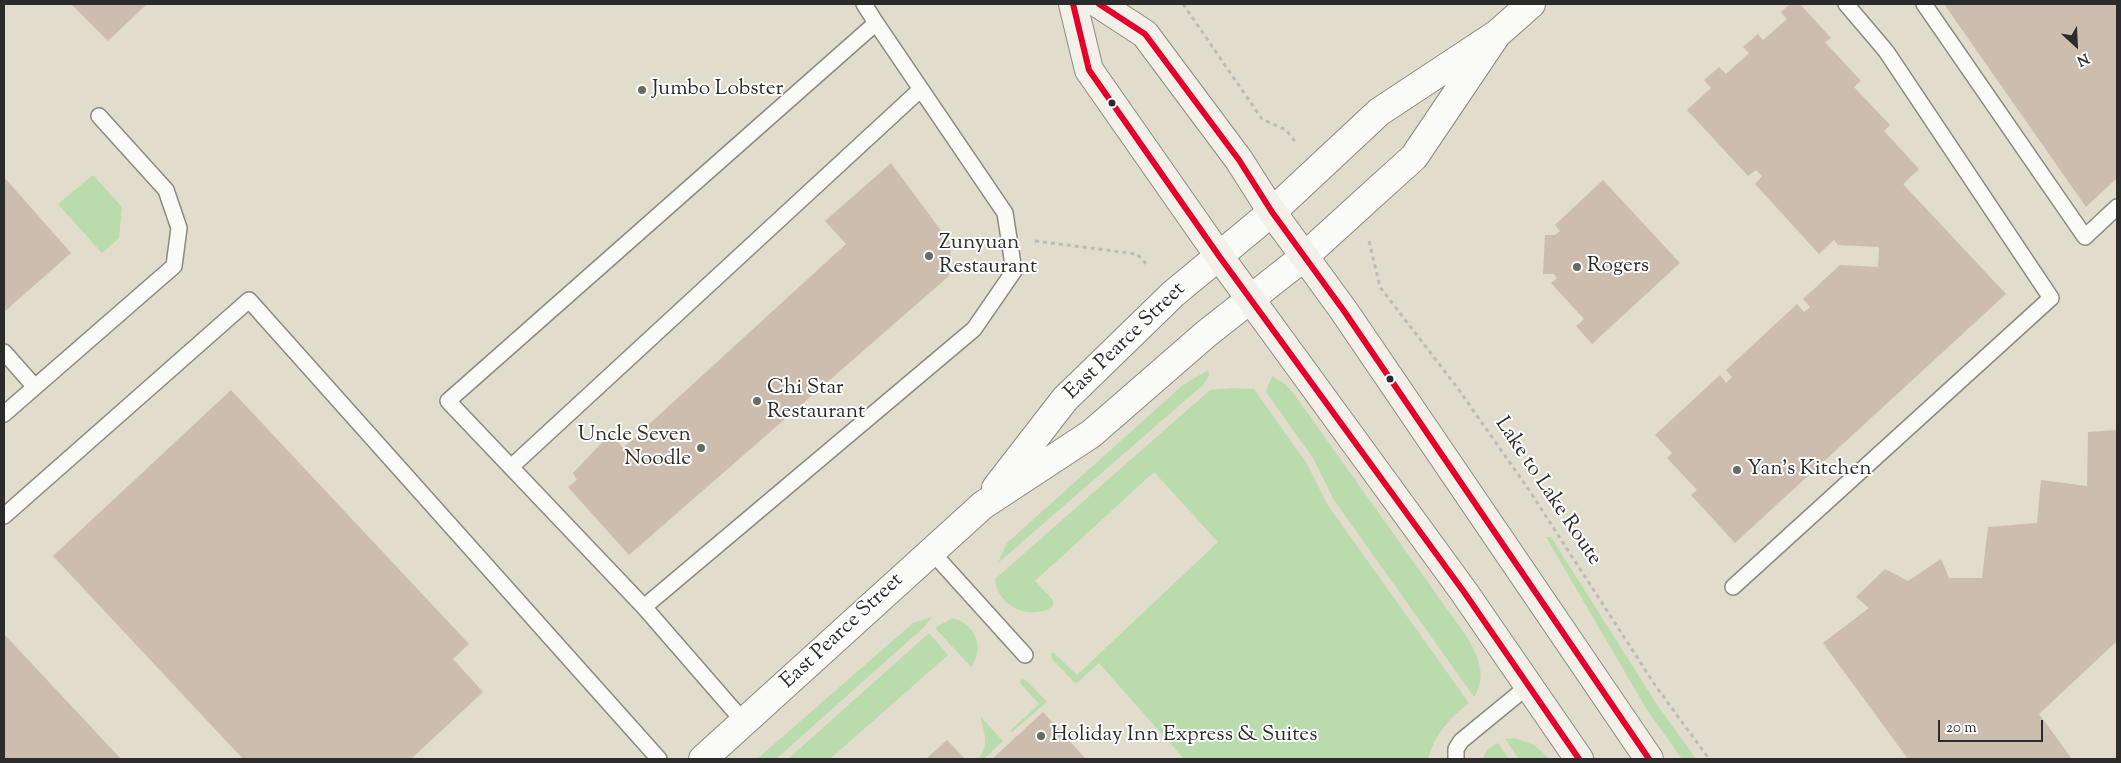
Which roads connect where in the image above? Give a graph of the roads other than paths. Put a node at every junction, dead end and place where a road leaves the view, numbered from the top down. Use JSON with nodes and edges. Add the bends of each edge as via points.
{"nodes":[{"id":1,"x":864,"y":4,"type":"edge"},
{"id":2,"x":1073,"y":4,"type":"edge"},
{"id":3,"x":1099,"y":4,"type":"edge"},
{"id":4,"x":1531,"y":4,"type":"edge"},
{"id":5,"x":1846,"y":4,"type":"edge"},
{"id":6,"x":1924,"y":4,"type":"edge"},
{"id":7,"x":876,"y":23,"type":"junction"},
{"id":8,"x":1498,"y":34,"type":"junction"},
{"id":9,"x":921,"y":89,"type":"junction"},
{"id":10,"x":99,"y":116,"type":"dead end"},
{"id":11,"x":2117,"y":207,"type":"edge"},
{"id":12,"x":1272,"y":212,"type":"junction"},
{"id":13,"x":1219,"y":256,"type":"junction"},
{"id":14,"x":1305,"y":256,"type":"junction"},
{"id":15,"x":1251,"y":299,"type":"junction"},
{"id":16,"x":4,"y":352,"type":"edge"},
{"id":17,"x":35,"y":387,"type":"junction"},
{"id":18,"x":4,"y":414,"type":"edge"},
{"id":19,"x":510,"y":467,"type":"junction"},
{"id":20,"x":983,"y":505,"type":"junction"},
{"id":21,"x":4,"y":516,"type":"edge"},
{"id":22,"x":931,"y":551,"type":"junction"},
{"id":23,"x":1733,"y":587,"type":"dead end"},
{"id":24,"x":644,"y":607,"type":"junction"},
{"id":25,"x":1025,"y":655,"type":"dead end"},
{"id":26,"x":1528,"y":686,"type":"junction"},
{"id":27,"x":744,"y":722,"type":"junction"},
{"id":28,"x":659,"y":759,"type":"edge"},
{"id":29,"x":703,"y":759,"type":"edge"},
{"id":30,"x":1456,"y":759,"type":"edge"},
{"id":31,"x":1579,"y":759,"type":"edge"},
{"id":32,"x":1648,"y":759,"type":"edge"}],
"edges":[{"from":1,"to":7,"type":"lane"},
{"from":2,"to":13,"type":"main road","via":[[1089,70]]},
{"from":3,"to":12,"type":"main road","via":[[1145,34],[1239,160]]},
{"from":4,"to":8,"type":"street"},
{"from":5,"to":23,"type":"lane","via":[[1886,51],[2051,298]]},
{"from":6,"to":11,"type":"lane","via":[[2084,237]]},
{"from":7,"to":9,"type":"lane"},
{"from":7,"to":19,"type":"lane","via":[[448,401]]},
{"from":8,"to":12,"type":"street","name":"East Pearce Street","via":[[1378,112]]},
{"from":8,"to":14,"type":"street","name":"East Pearce Street","via":[[1414,157]]},
{"from":9,"to":19,"type":"lane"},
{"from":9,"to":24,"type":"lane","via":[[1005,213],[1014,271],[974,329]]},
{"from":10,"to":17,"type":"lane","via":[[166,190],[178,228],[174,266]]},
{"from":12,"to":13,"type":"street","name":"East Pearce Street"},
{"from":12,"to":14,"type":"main road"},
{"from":13,"to":15,"type":"main road"},
{"from":13,"to":20,"type":"street","name":"East Pearce Street","via":[[1173,294],[1065,399]]},
{"from":14,"to":15,"type":"street","name":"East Pearce Street"},
{"from":14,"to":32,"type":"main road"},
{"from":15,"to":20,"type":"street","name":"East Pearce Street","via":[[1091,434]]},
{"from":15,"to":26,"type":"main road","via":[[1464,592]]},
{"from":16,"to":17,"type":"lane"},
{"from":17,"to":18,"type":"lane"},
{"from":19,"to":24,"type":"lane"},
{"from":20,"to":22,"type":"street","name":"East Pearce Street"},
{"from":21,"to":28,"type":"lane","via":[[250,300]]},
{"from":22,"to":25,"type":"lane"},
{"from":22,"to":27,"type":"street","name":"East Pearce Street"},
{"from":24,"to":27,"type":"lane"},
{"from":26,"to":30,"type":"lane","via":[[1461,741]]},
{"from":26,"to":31,"type":"main road"},
{"from":27,"to":29,"type":"street","name":"East Pearce Street"}]}
